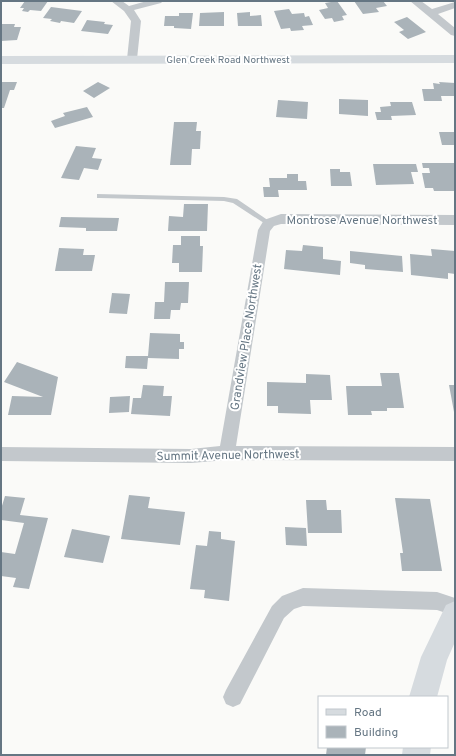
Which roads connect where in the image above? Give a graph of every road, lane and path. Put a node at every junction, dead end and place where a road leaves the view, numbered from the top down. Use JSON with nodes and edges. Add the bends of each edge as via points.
{"nodes":[{"id":1,"x":116,"y":1,"type":"edge"},
{"id":2,"x":158,"y":1,"type":"edge"},
{"id":3,"x":415,"y":1,"type":"edge"},
{"id":4,"x":455,"y":5,"type":"edge"},
{"id":5,"x":128,"y":9,"type":"junction"},
{"id":6,"x":431,"y":13,"type":"junction"},
{"id":7,"x":455,"y":33,"type":"edge"},
{"id":8,"x":132,"y":59,"type":"junction"},
{"id":9,"x":455,"y":59,"type":"edge"},
{"id":10,"x":1,"y":60,"type":"edge"},
{"id":11,"x":100,"y":196,"type":"dead end"},
{"id":12,"x":455,"y":220,"type":"edge"},
{"id":13,"x":269,"y":223,"type":"junction"},
{"id":14,"x":226,"y":453,"type":"junction"},
{"id":15,"x":1,"y":454,"type":"edge"},
{"id":16,"x":455,"y":454,"type":"edge"},
{"id":17,"x":455,"y":607,"type":"edge"},
{"id":18,"x":455,"y":614,"type":"edge"},
{"id":19,"x":424,"y":696,"type":"edge"},
{"id":20,"x":233,"y":697,"type":"dead end"}],
"edges":[{"from":1,"to":5,"type":"street"},
{"from":2,"to":5,"type":"street"},
{"from":3,"to":6,"type":"street"},
{"from":4,"to":6,"type":"street"},
{"from":5,"to":8,"type":"street","via":[[136,21]]},
{"from":6,"to":7,"type":"street"},
{"from":8,"to":9,"type":"main road","name":"Glen Creek Road Northwest"},
{"from":8,"to":10,"type":"main road","name":"Glen Creek Road Northwest"},
{"from":11,"to":13,"type":"lane","via":[[224,199],[235,201]]},
{"from":12,"to":13,"type":"street","name":"Montrose Avenue Northwest","via":[[281,219]]},
{"from":13,"to":14,"type":"street","name":"Grandview Place Northwest","via":[[264,230]]},
{"from":14,"to":15,"type":"street","name":"Summit Avenue Northwest","via":[[191,456]]},
{"from":14,"to":16,"type":"street","name":"Summit Avenue Northwest"},
{"from":17,"to":20,"type":"street","via":[[437,601],[303,597],[288,602],[278,612]]},
{"from":18,"to":19,"type":"main road","via":[[434,657]]}]}
